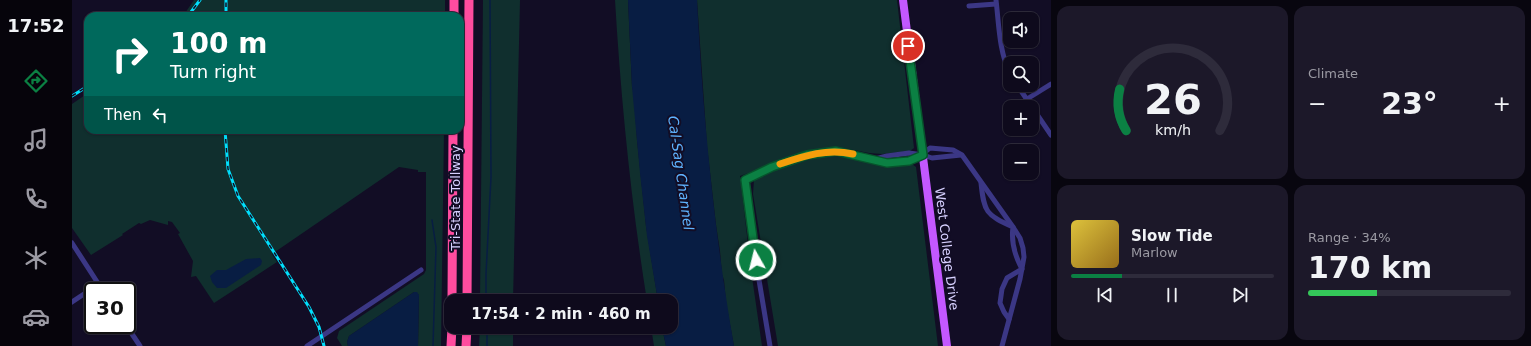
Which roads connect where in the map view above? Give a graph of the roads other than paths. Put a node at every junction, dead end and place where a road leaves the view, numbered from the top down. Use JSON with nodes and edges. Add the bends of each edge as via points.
{"nodes":[{"id":1,"x":454,"y":0,"type":"edge"},
{"id":2,"x":469,"y":0,"type":"edge"},
{"id":3,"x":902,"y":0,"type":"edge"},
{"id":4,"x":996,"y":2,"type":"edge"},
{"id":5,"x":969,"y":6,"type":"dead end"},
{"id":6,"x":454,"y":12,"type":"edge"},
{"id":7,"x":1003,"y":56,"type":"edge"},
{"id":8,"x":1051,"y":84,"type":"edge"},
{"id":9,"x":1022,"y":92,"type":"edge"},
{"id":10,"x":1027,"y":99,"type":"junction"},
{"id":11,"x":453,"y":134,"type":"edge"},
{"id":12,"x":1051,"y":135,"type":"edge"},
{"id":13,"x":923,"y":155,"type":"junction"},
{"id":14,"x":962,"y":155,"type":"junction"},
{"id":15,"x":874,"y":159,"type":"junction"},
{"id":16,"x":981,"y":182,"type":"junction"},
{"id":17,"x":1013,"y":226,"type":"junction"},
{"id":18,"x":72,"y":243,"type":"edge"},
{"id":19,"x":1022,"y":269,"type":"junction"},
{"id":20,"x":421,"y":270,"type":"dead end"},
{"id":21,"x":98,"y":282,"type":"edge"},
{"id":22,"x":84,"y":294,"type":"edge"},
{"id":23,"x":452,"y":294,"type":"edge"},
{"id":24,"x":467,"y":294,"type":"edge"},
{"id":25,"x":72,"y":302,"type":"edge"},
{"id":26,"x":1009,"y":319,"type":"junction"},
{"id":27,"x":132,"y":334,"type":"edge"},
{"id":28,"x":452,"y":334,"type":"edge"},
{"id":29,"x":467,"y":334,"type":"edge"},
{"id":30,"x":140,"y":346,"type":"edge"},
{"id":31,"x":307,"y":346,"type":"edge"},
{"id":32,"x":451,"y":346,"type":"edge"},
{"id":33,"x":466,"y":346,"type":"edge"},
{"id":34,"x":770,"y":346,"type":"edge"},
{"id":35,"x":947,"y":346,"type":"edge"},
{"id":36,"x":1002,"y":346,"type":"edge"}],
"edges":[{"from":1,"to":6,"type":"highway"},
{"from":2,"to":24,"type":"highway","name":"Tri-State Tollway"},
{"from":3,"to":13,"type":"main road","name":"West College Drive"},
{"from":4,"to":5,"type":"street"},
{"from":4,"to":7,"type":"street"},
{"from":8,"to":10,"type":"street"},
{"from":9,"to":10,"type":"street"},
{"from":10,"to":12,"type":"street"},
{"from":11,"to":23,"type":"highway","name":"Tri-State Tollway"},
{"from":13,"to":14,"type":"street","via":[[932,158]]},
{"from":13,"to":14,"type":"street","via":[[930,148],[952,150]]},
{"from":13,"to":15,"type":"street","via":[[909,153]]},
{"from":13,"to":15,"type":"street","via":[[898,163]]},
{"from":13,"to":35,"type":"main road","name":"West College Drive"},
{"from":14,"to":16,"type":"street"},
{"from":15,"to":34,"type":"street","via":[[836,151],[807,155],[745,180]]},
{"from":16,"to":17,"type":"street"},
{"from":16,"to":17,"type":"street","via":[[983,201],[988,213]]},
{"from":17,"to":19,"type":"street","via":[[1015,251]]},
{"from":17,"to":19,"type":"street","via":[[1023,248]]},
{"from":18,"to":21,"type":"street"},
{"from":19,"to":26,"type":"street"},
{"from":19,"to":26,"type":"street","via":[[1007,278],[1002,290],[1000,303]]},
{"from":20,"to":31,"type":"street"},
{"from":22,"to":25,"type":"street"},
{"from":26,"to":36,"type":"street"},
{"from":27,"to":30,"type":"street"},
{"from":28,"to":32,"type":"highway"},
{"from":29,"to":33,"type":"highway"}]}
